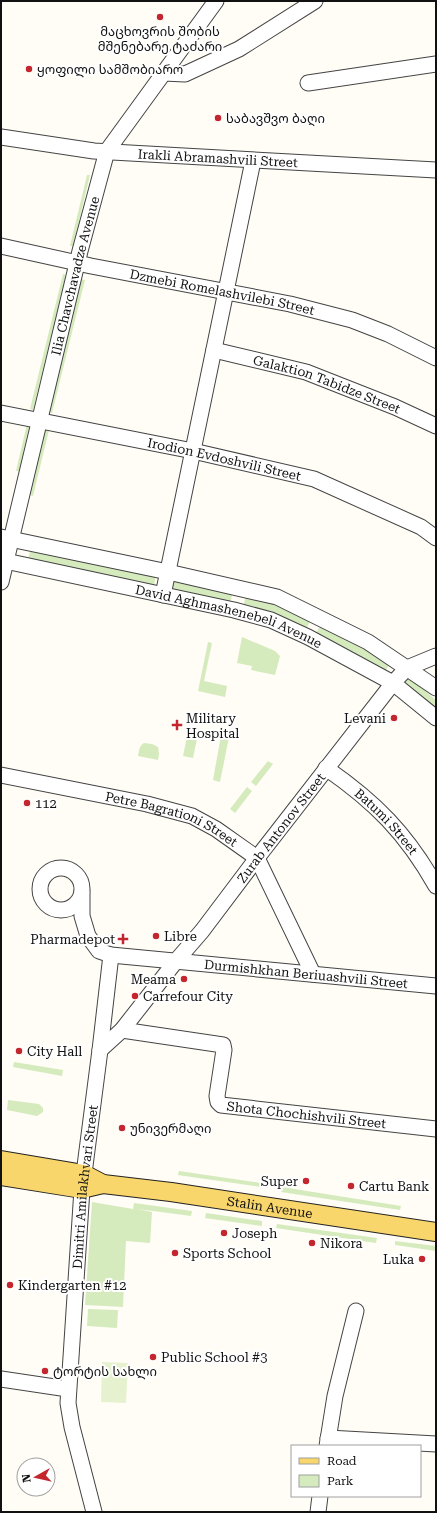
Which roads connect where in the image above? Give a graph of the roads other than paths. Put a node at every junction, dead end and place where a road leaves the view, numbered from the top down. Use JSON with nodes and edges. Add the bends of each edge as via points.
{"nodes":[{"id":1,"x":216,"y":1,"type":"edge"},
{"id":2,"x":315,"y":1,"type":"edge"},
{"id":3,"x":436,"y":64,"type":"edge"},
{"id":4,"x":164,"y":73,"type":"junction"},
{"id":5,"x":308,"y":83,"type":"dead end"},
{"id":6,"x":1,"y":137,"type":"edge"},
{"id":7,"x":107,"y":151,"type":"junction"},
{"id":8,"x":253,"y":161,"type":"junction"},
{"id":9,"x":436,"y":170,"type":"edge"},
{"id":10,"x":1,"y":246,"type":"edge"},
{"id":11,"x":78,"y":262,"type":"junction"},
{"id":12,"x":226,"y":292,"type":"junction"},
{"id":13,"x":214,"y":350,"type":"junction"},
{"id":14,"x":436,"y":358,"type":"edge"},
{"id":15,"x":1,"y":413,"type":"edge"},
{"id":16,"x":40,"y":421,"type":"junction"},
{"id":17,"x":436,"y":426,"type":"edge"},
{"id":18,"x":193,"y":451,"type":"junction"},
{"id":19,"x":6,"y":538,"type":"edge"},
{"id":20,"x":436,"y":538,"type":"edge"},
{"id":21,"x":4,"y":560,"type":"edge"},
{"id":22,"x":168,"y":572,"type":"junction"},
{"id":23,"x":1,"y":582,"type":"edge"},
{"id":24,"x":240,"y":588,"type":"junction"},
{"id":25,"x":163,"y":595,"type":"junction"},
{"id":26,"x":234,"y":610,"type":"junction"},
{"id":27,"x":318,"y":617,"type":"junction"},
{"id":28,"x":308,"y":636,"type":"junction"},
{"id":29,"x":436,"y":656,"type":"edge"},
{"id":30,"x":407,"y":668,"type":"junction"},
{"id":31,"x":393,"y":683,"type":"junction"},
{"id":32,"x":436,"y":688,"type":"edge"},
{"id":33,"x":436,"y":718,"type":"edge"},
{"id":34,"x":326,"y":768,"type":"junction"},
{"id":35,"x":1,"y":775,"type":"edge"},
{"id":36,"x":257,"y":858,"type":"junction"},
{"id":37,"x":436,"y":886,"type":"edge"},
{"id":38,"x":75,"y":912,"type":"junction"},
{"id":39,"x":111,"y":955,"type":"junction"},
{"id":40,"x":176,"y":961,"type":"junction"},
{"id":41,"x":313,"y":974,"type":"junction"},
{"id":42,"x":436,"y":986,"type":"edge"},
{"id":43,"x":122,"y":1030,"type":"junction"},
{"id":44,"x":100,"y":1050,"type":"junction"},
{"id":45,"x":436,"y":1129,"type":"edge"},
{"id":46,"x":1,"y":1160,"type":"edge"},
{"id":47,"x":1,"y":1176,"type":"edge"},
{"id":48,"x":83,"y":1182,"type":"junction"},
{"id":49,"x":436,"y":1232,"type":"edge"},
{"id":50,"x":356,"y":1311,"type":"dead end"},
{"id":51,"x":1,"y":1379,"type":"edge"},
{"id":52,"x":68,"y":1389,"type":"junction"},
{"id":53,"x":328,"y":1442,"type":"edge"},
{"id":54,"x":436,"y":1444,"type":"edge"},
{"id":55,"x":320,"y":1497,"type":"edge"},
{"id":56,"x":94,"y":1512,"type":"edge"},
{"id":57,"x":318,"y":1512,"type":"edge"}],
"edges":[{"from":1,"to":4,"type":"street","name":"Ilia Chavchavadze Avenue"},
{"from":2,"to":4,"type":"street","via":[[240,49],[185,74]]},
{"from":3,"to":5,"type":"street"},
{"from":4,"to":7,"type":"street","name":"Ilia Chavchavadze Avenue"},
{"from":6,"to":7,"type":"street","name":"Irakli Abramashvili Street"},
{"from":7,"to":8,"type":"street","name":"Irakli Abramashvili Street"},
{"from":7,"to":11,"type":"street","name":"Ilia Chavchavadze Avenue"},
{"from":8,"to":9,"type":"street","name":"Irakli Abramashvili Street"},
{"from":8,"to":12,"type":"street"},
{"from":10,"to":11,"type":"street","name":"Dzmebi Romelashvilebi Street"},
{"from":11,"to":12,"type":"street","name":"Dzmebi Romelashvilebi Street"},
{"from":11,"to":16,"type":"street","name":"Ilia Chavchavadze Avenue"},
{"from":12,"to":13,"type":"street"},
{"from":12,"to":14,"type":"street","name":"Dzmebi Romelashvilebi Street","via":[[290,304],[352,320],[388,334]]},
{"from":13,"to":17,"type":"street","name":"Galaktion Tabidze Street","via":[[306,372]]},
{"from":13,"to":18,"type":"street"},
{"from":15,"to":16,"type":"street","name":"Irodion Evdoshvili Street"},
{"from":16,"to":18,"type":"street","name":"Irodion Evdoshvili Street"},
{"from":16,"to":19,"type":"street","name":"Ilia Chavchavadze Avenue"},
{"from":18,"to":20,"type":"street","name":"Irodion Evdoshvili Street","via":[[314,479],[421,527]]},
{"from":18,"to":22,"type":"street"},
{"from":19,"to":21,"type":"street","name":"Ilia Chavchavadze Avenue"},
{"from":19,"to":22,"type":"street","name":"David Aghmashenebeli Avenue"},
{"from":21,"to":23,"type":"street","name":"Ilia Chavchavadze Avenue"},
{"from":21,"to":25,"type":"street","name":"David Aghmashenebeli Avenue"},
{"from":22,"to":24,"type":"street","name":"David Aghmashenebeli Avenue"},
{"from":22,"to":25,"type":"street"},
{"from":24,"to":26,"type":"street"},
{"from":24,"to":27,"type":"street","name":"David Aghmashenebeli Avenue","via":[[277,597]]},
{"from":25,"to":26,"type":"street","name":"David Aghmashenebeli Avenue"},
{"from":26,"to":28,"type":"street","name":"David Aghmashenebeli Avenue","via":[[271,620]]},
{"from":27,"to":28,"type":"street"},
{"from":27,"to":30,"type":"street","name":"David Aghmashenebeli Avenue","via":[[368,642]]},
{"from":28,"to":31,"type":"street","name":"David Aghmashenebeli Avenue"},
{"from":29,"to":30,"type":"street","name":"Zurab Antonov Street"},
{"from":30,"to":31,"type":"street","name":"Zurab Antonov Street"},
{"from":30,"to":32,"type":"street","name":"David Aghmashenebeli Avenue"},
{"from":31,"to":33,"type":"street","name":"David Aghmashenebeli Avenue"},
{"from":31,"to":34,"type":"street","name":"Zurab Antonov Street"},
{"from":34,"to":36,"type":"street","name":"Zurab Antonov Street"},
{"from":34,"to":37,"type":"street","name":"Batumi Street","via":[[355,788],[381,811],[404,836]]},
{"from":35,"to":36,"type":"street","name":"Petre Bagrationi Street","via":[[147,804],[192,816],[216,828]]},
{"from":36,"to":40,"type":"street","name":"Zurab Antonov Street"},
{"from":36,"to":41,"type":"street","name":"Petre Bagrationi Street"},
{"from":38,"to":38,"type":"street","via":[[56,910],[44,902],[41,896],[41,882],[49,871],[62,868],[75,873],[79,879],[82,892],[75,905]]},
{"from":38,"to":39,"type":"street","via":[[95,948]]},
{"from":39,"to":40,"type":"street"},
{"from":39,"to":44,"type":"street","name":"Dimitri Amilakhvari Street"},
{"from":40,"to":41,"type":"street","name":"Durmishkhan Beriuashvili Street"},
{"from":40,"to":43,"type":"street","name":"Zurab Antonov Street"},
{"from":41,"to":42,"type":"street","name":"Durmishkhan Beriuashvili Street"},
{"from":43,"to":44,"type":"street","name":"Zurab Antonov Street"},
{"from":43,"to":45,"type":"street","name":"Shota Chochishvili Street","via":[[223,1045],[217,1096],[221,1105]]},
{"from":44,"to":48,"type":"street","name":"Dimitri Amilakhvari Street"},
{"from":46,"to":48,"type":"main road","name":"Stalin Avenue"},
{"from":47,"to":48,"type":"main road","name":"Stalin Avenue"},
{"from":48,"to":49,"type":"main road","name":"Stalin Avenue","via":[[171,1192]]},
{"from":48,"to":52,"type":"street","name":"Dimitri Amilakhvari Street"},
{"from":50,"to":53,"type":"street","via":[[335,1396]]},
{"from":51,"to":52,"type":"street"},
{"from":52,"to":56,"type":"street","name":"Dimitri Amilakhvari Street","via":[[72,1427]]},
{"from":53,"to":54,"type":"street"},
{"from":55,"to":57,"type":"street"}]}
